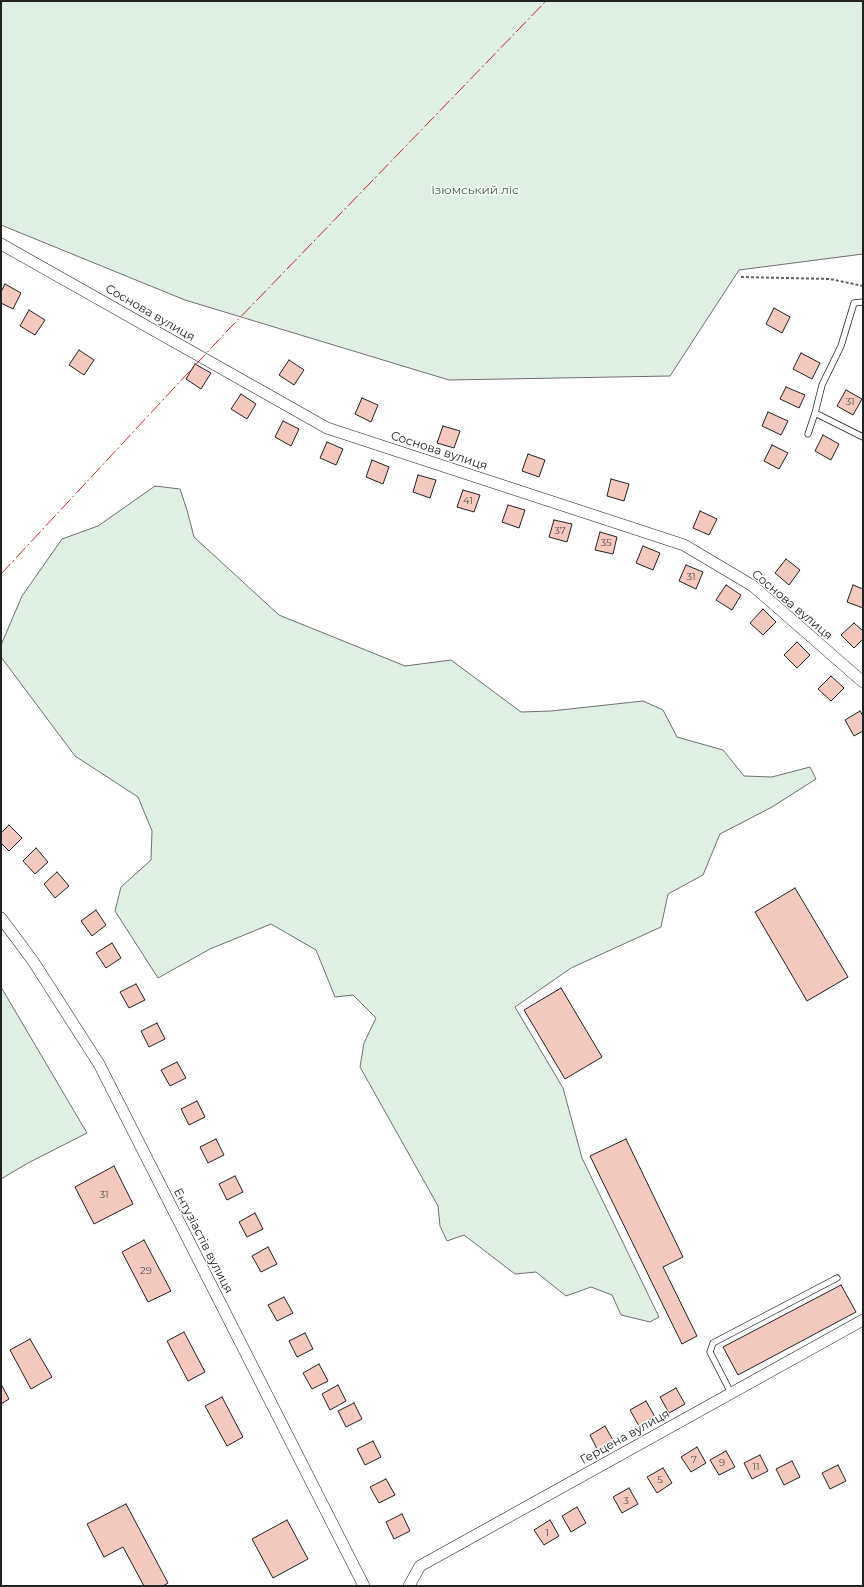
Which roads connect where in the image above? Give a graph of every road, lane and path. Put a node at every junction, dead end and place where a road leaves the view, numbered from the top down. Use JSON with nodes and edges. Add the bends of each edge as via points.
{"nodes":[{"id":1,"x":1,"y":244,"type":"edge"},
{"id":2,"x":741,"y":277,"type":"dead end"},
{"id":3,"x":863,"y":286,"type":"edge"},
{"id":4,"x":863,"y":302,"type":"edge"},
{"id":5,"x":815,"y":413,"type":"junction"},
{"id":6,"x":808,"y":434,"type":"dead end"},
{"id":7,"x":863,"y":437,"type":"edge"},
{"id":8,"x":863,"y":682,"type":"edge"},
{"id":9,"x":1,"y":918,"type":"edge"},
{"id":10,"x":837,"y":1278,"type":"dead end"},
{"id":11,"x":863,"y":1320,"type":"edge"},
{"id":12,"x":731,"y":1393,"type":"junction"},
{"id":13,"x":364,"y":1586,"type":"edge"},
{"id":14,"x":409,"y":1586,"type":"edge"}],
"edges":[{"from":1,"to":8,"type":"street","name":"Соснова вулиця","via":[[327,428],[684,545],[753,586]]},
{"from":2,"to":3,"type":"path","via":[[830,279]]},
{"from":4,"to":5,"type":"lane","via":[[854,304],[841,346],[822,385]]},
{"from":5,"to":6,"type":"lane"},
{"from":5,"to":7,"type":"lane"},
{"from":9,"to":13,"type":"street","name":"Ентузіастів вулиця","via":[[33,961],[99,1064]]},
{"from":10,"to":12,"type":"lane","via":[[713,1343],[710,1352]]},
{"from":11,"to":12,"type":"street","name":"Герцена вулиця"},
{"from":12,"to":14,"type":"street","name":"Герцена вулиця","via":[[420,1566]]}]}
